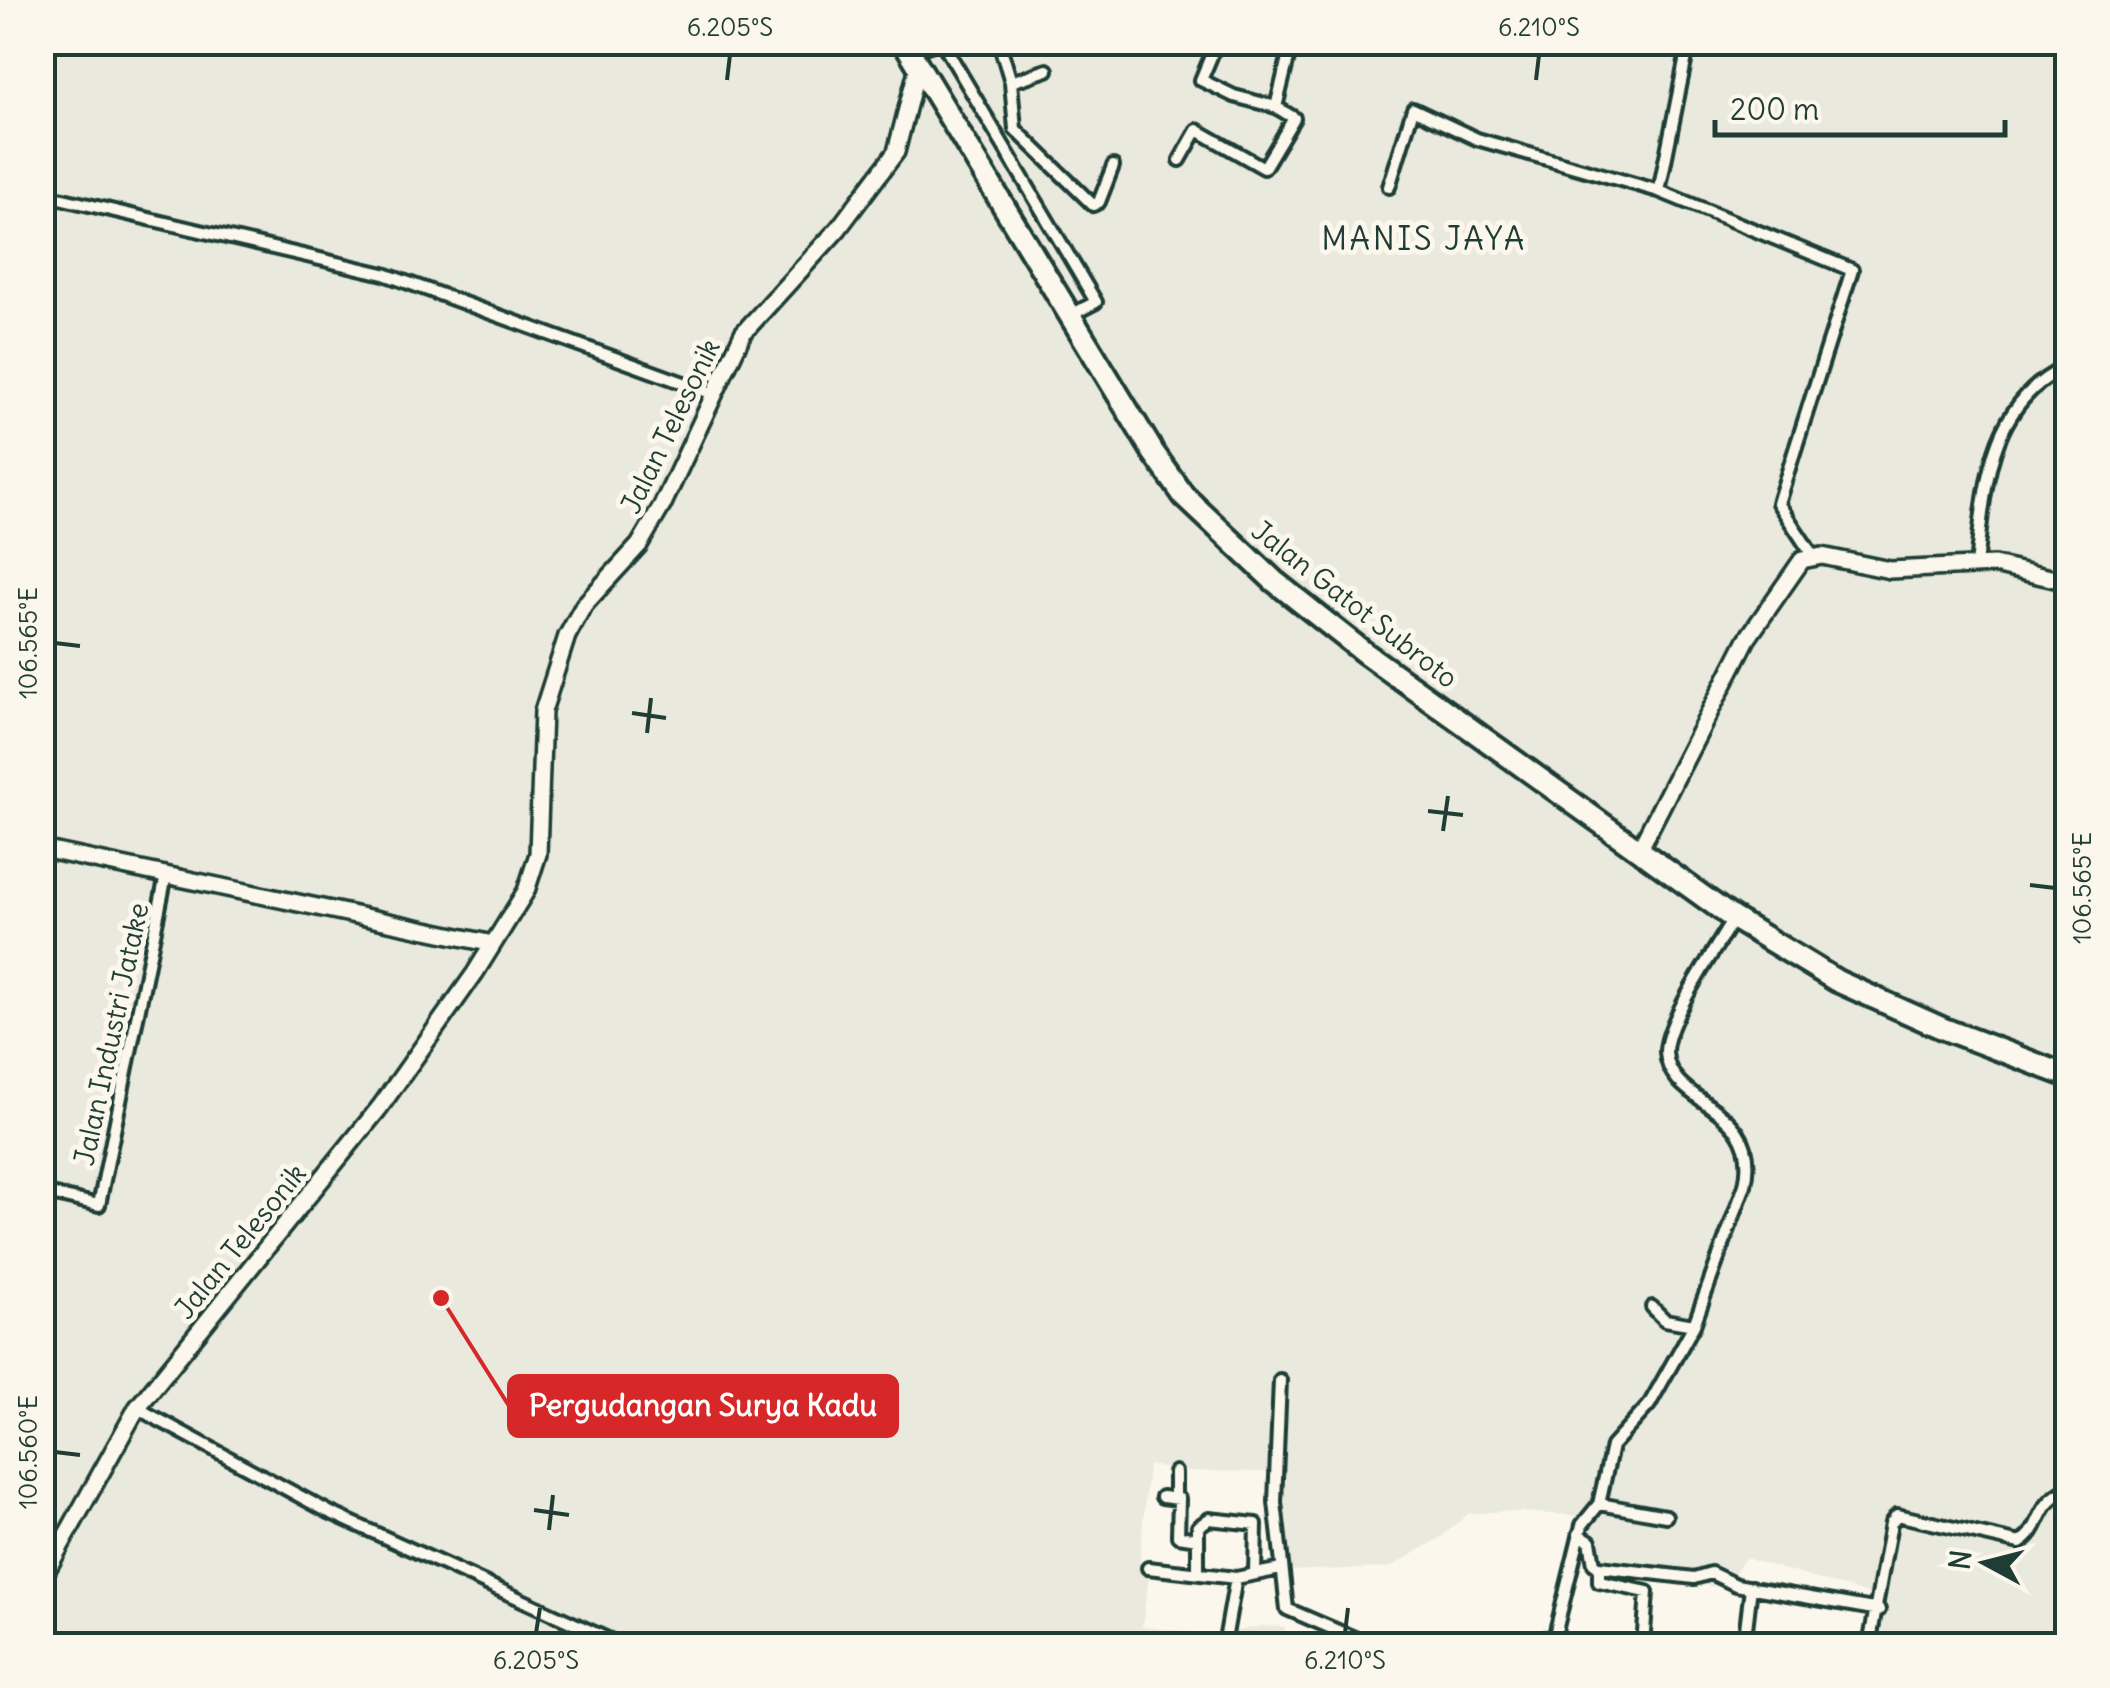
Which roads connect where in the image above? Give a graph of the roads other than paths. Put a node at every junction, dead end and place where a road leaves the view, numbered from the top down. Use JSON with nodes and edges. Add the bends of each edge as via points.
{"nodes":[{"id":1,"x":941,"y":42,"type":"edge"},
{"id":2,"x":999,"y":42,"type":"edge"},
{"id":3,"x":1217,"y":42,"type":"edge"},
{"id":4,"x":1292,"y":42,"type":"edge"},
{"id":5,"x":1690,"y":42,"type":"edge"},
{"id":6,"x":911,"y":53,"type":"edge"},
{"id":7,"x":1047,"y":70,"type":"dead end"},
{"id":8,"x":1011,"y":82,"type":"junction"},
{"id":9,"x":1276,"y":107,"type":"junction"},
{"id":10,"x":1180,"y":160,"type":"dead end"},
{"id":11,"x":1114,"y":166,"type":"dead end"},
{"id":12,"x":1389,"y":187,"type":"dead end"},
{"id":13,"x":1660,"y":191,"type":"junction"},
{"id":14,"x":42,"y":194,"type":"edge"},
{"id":15,"x":1071,"y":315,"type":"junction"},
{"id":16,"x":2068,"y":366,"type":"edge"},
{"id":17,"x":711,"y":393,"type":"junction"},
{"id":18,"x":1812,"y":556,"type":"junction"},
{"id":19,"x":1976,"y":565,"type":"junction"},
{"id":20,"x":2068,"y":582,"type":"edge"},
{"id":21,"x":42,"y":849,"type":"edge"},
{"id":22,"x":1639,"y":850,"type":"junction"},
{"id":23,"x":166,"y":875,"type":"junction"},
{"id":24,"x":1733,"y":918,"type":"junction"},
{"id":25,"x":492,"y":944,"type":"junction"},
{"id":26,"x":2068,"y":1076,"type":"edge"},
{"id":27,"x":42,"y":1192,"type":"edge"},
{"id":28,"x":1652,"y":1307,"type":"dead end"},
{"id":29,"x":1694,"y":1325,"type":"junction"},
{"id":30,"x":1280,"y":1380,"type":"dead end"},
{"id":31,"x":136,"y":1408,"type":"junction"},
{"id":32,"x":1175,"y":1472,"type":"dead end"},
{"id":33,"x":2068,"y":1489,"type":"edge"},
{"id":34,"x":1162,"y":1498,"type":"dead end"},
{"id":35,"x":1175,"y":1498,"type":"junction"},
{"id":36,"x":1599,"y":1504,"type":"junction"},
{"id":37,"x":1666,"y":1516,"type":"dead end"},
{"id":38,"x":1579,"y":1534,"type":"junction"},
{"id":39,"x":1198,"y":1539,"type":"junction"},
{"id":40,"x":1148,"y":1568,"type":"dead end"},
{"id":41,"x":1599,"y":1568,"type":"junction"},
{"id":42,"x":1281,"y":1569,"type":"junction"},
{"id":43,"x":1198,"y":1572,"type":"junction"},
{"id":44,"x":1254,"y":1574,"type":"junction"},
{"id":45,"x":1236,"y":1578,"type":"junction"},
{"id":46,"x":42,"y":1579,"type":"edge"},
{"id":47,"x":1751,"y":1587,"type":"junction"},
{"id":48,"x":1878,"y":1610,"type":"junction"},
{"id":49,"x":1310,"y":1619,"type":"junction"},
{"id":50,"x":1310,"y":1634,"type":"dead end"},
{"id":51,"x":1342,"y":1639,"type":"edge"},
{"id":52,"x":623,"y":1646,"type":"edge"},
{"id":53,"x":1224,"y":1646,"type":"edge"},
{"id":54,"x":1373,"y":1646,"type":"edge"},
{"id":55,"x":1521,"y":1646,"type":"edge"},
{"id":56,"x":1644,"y":1646,"type":"edge"},
{"id":57,"x":1744,"y":1646,"type":"edge"},
{"id":58,"x":1869,"y":1646,"type":"edge"}],
"edges":[{"from":1,"to":6,"type":"street"},
{"from":1,"to":15,"type":"street","via":[[1096,302]]},
{"from":2,"to":8,"type":"street"},
{"from":3,"to":9,"type":"street","via":[[1201,80]]},
{"from":4,"to":9,"type":"street"},
{"from":5,"to":13,"type":"street"},
{"from":6,"to":15,"type":"highway","name":"Jalan Gatot Subroto"},
{"from":6,"to":17,"type":"street","name":"Jalan Telesonik","via":[[910,107],[890,161],[838,229],[755,316]]},
{"from":7,"to":8,"type":"street"},
{"from":8,"to":11,"type":"street","via":[[1014,128],[1093,206]]},
{"from":9,"to":10,"type":"street","via":[[1294,118],[1264,168],[1197,130]]},
{"from":12,"to":13,"type":"street","via":[[1413,109],[1477,139]]},
{"from":13,"to":18,"type":"street","via":[[1852,270],[1778,503]]},
{"from":14,"to":17,"type":"street","via":[[384,274]]},
{"from":15,"to":22,"type":"highway","name":"Jalan Gatot Subroto","via":[[1184,496],[1260,569]]},
{"from":16,"to":19,"type":"street","via":[[2032,392],[1995,440]]},
{"from":17,"to":25,"type":"street","name":"Jalan Telesonik","via":[[647,531],[584,605],[567,636],[544,711],[537,864]]},
{"from":18,"to":19,"type":"street","via":[[1890,570]]},
{"from":18,"to":22,"type":"street","via":[[1802,560],[1747,639]]},
{"from":19,"to":20,"type":"street"},
{"from":21,"to":23,"type":"street"},
{"from":22,"to":24,"type":"highway","name":"Jalan Gatot Subroto"},
{"from":23,"to":25,"type":"street"},
{"from":23,"to":27,"type":"street","name":"Jalan Industri Jatake","via":[[99,1205]]},
{"from":24,"to":26,"type":"highway","name":"Jalan Gatot Subroto","via":[[1837,981]]},
{"from":24,"to":29,"type":"street","via":[[1674,1024],[1666,1051],[1676,1075],[1736,1129],[1748,1160],[1733,1222]]},
{"from":25,"to":31,"type":"street","name":"Jalan Telesonik","via":[[380,1107]]},
{"from":28,"to":29,"type":"street","via":[[1664,1320]]},
{"from":29,"to":36,"type":"street","via":[[1648,1405],[1612,1446]]},
{"from":30,"to":42,"type":"street","via":[[1275,1502]]},
{"from":31,"to":46,"type":"street","name":"Jalan Telesonik"},
{"from":31,"to":52,"type":"street","via":[[329,1512]]},
{"from":32,"to":35,"type":"street"},
{"from":33,"to":48,"type":"street","via":[[2046,1501],[2020,1543],[1897,1516]]},
{"from":34,"to":35,"type":"street"},
{"from":35,"to":39,"type":"street","via":[[1178,1536]]},
{"from":36,"to":37,"type":"street"},
{"from":36,"to":38,"type":"street"},
{"from":38,"to":41,"type":"street","via":[[1590,1541]]},
{"from":38,"to":55,"type":"street","via":[[1555,1635]]},
{"from":39,"to":43,"type":"street"},
{"from":39,"to":44,"type":"street","via":[[1198,1527],[1209,1519],[1256,1524]]},
{"from":40,"to":43,"type":"street"},
{"from":41,"to":47,"type":"street","via":[[1711,1574]]},
{"from":41,"to":56,"type":"street","via":[[1599,1582],[1647,1592]]},
{"from":42,"to":44,"type":"street"},
{"from":42,"to":49,"type":"street","via":[[1288,1609]]},
{"from":43,"to":45,"type":"street"},
{"from":44,"to":45,"type":"street"},
{"from":45,"to":53,"type":"street"},
{"from":47,"to":48,"type":"street"},
{"from":47,"to":57,"type":"street"},
{"from":48,"to":58,"type":"street"},
{"from":49,"to":50,"type":"street"},
{"from":49,"to":51,"type":"street"},
{"from":51,"to":54,"type":"street"}]}
